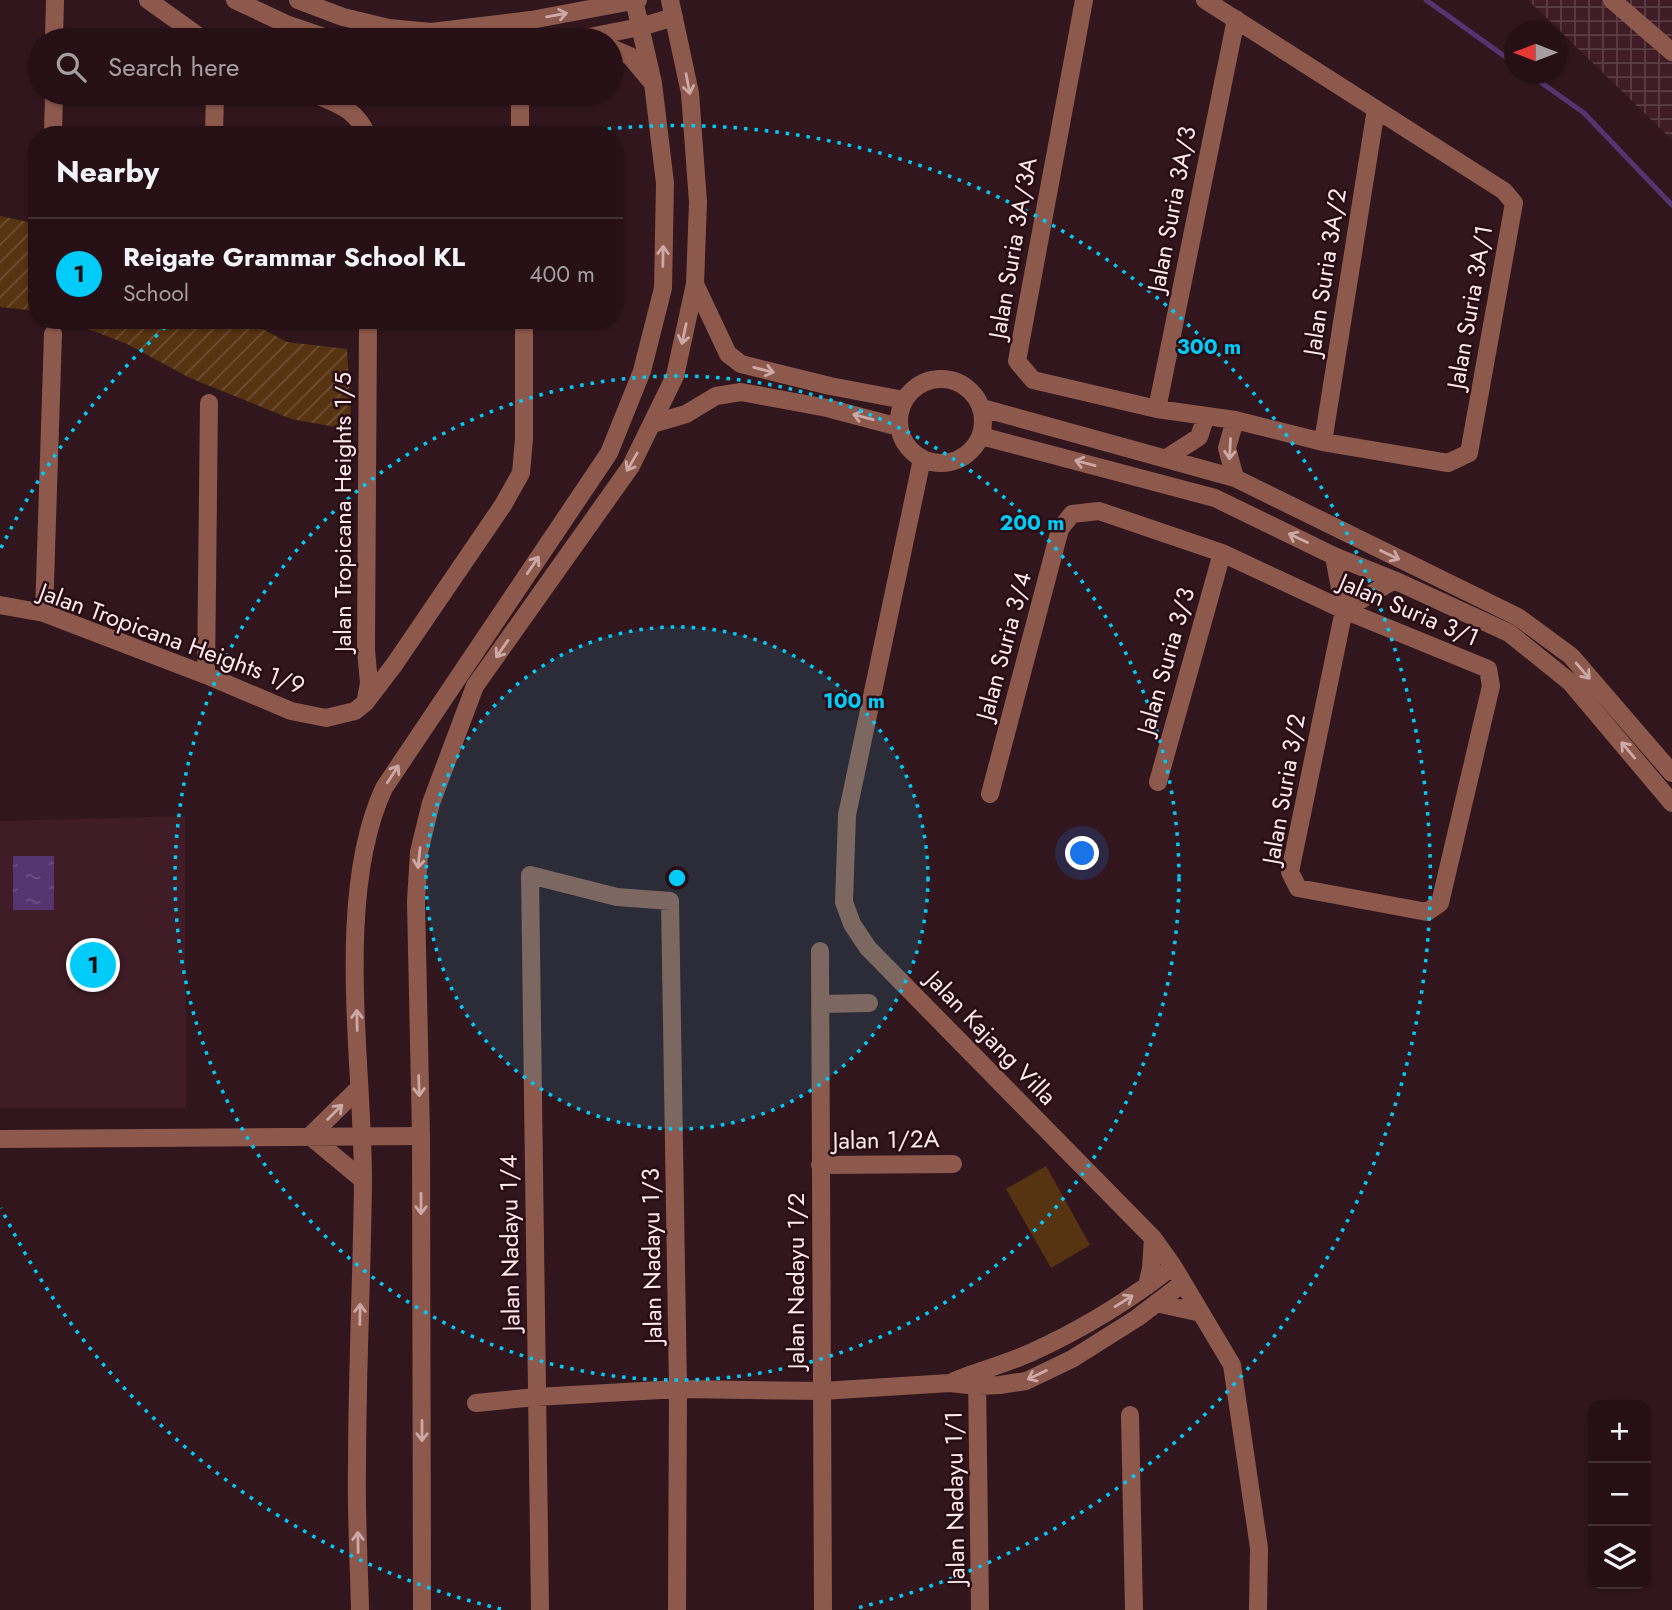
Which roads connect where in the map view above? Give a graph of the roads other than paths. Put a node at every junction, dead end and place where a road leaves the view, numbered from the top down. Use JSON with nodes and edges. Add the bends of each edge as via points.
{"nodes":[{"id":1,"x":55,"y":0,"type":"edge"},
{"id":2,"x":148,"y":0,"type":"edge"},
{"id":3,"x":235,"y":0,"type":"edge"},
{"id":4,"x":298,"y":0,"type":"edge"},
{"id":5,"x":635,"y":0,"type":"edge"},
{"id":6,"x":1084,"y":0,"type":"edge"},
{"id":7,"x":1205,"y":0,"type":"edge"},
{"id":8,"x":1612,"y":0,"type":"edge"},
{"id":9,"x":592,"y":5,"type":"edge"},
{"id":10,"x":672,"y":9,"type":"edge"},
{"id":11,"x":1236,"y":19,"type":"junction"},
{"id":12,"x":640,"y":27,"type":"junction"},
{"id":13,"x":54,"y":28,"type":"edge"},
{"id":14,"x":187,"y":28,"type":"edge"},
{"id":15,"x":298,"y":28,"type":"edge"},
{"id":16,"x":389,"y":28,"type":"edge"},
{"id":17,"x":478,"y":28,"type":"edge"},
{"id":18,"x":623,"y":31,"type":"edge"},
{"id":19,"x":1672,"y":52,"type":"edge"},
{"id":20,"x":623,"y":53,"type":"edge"},
{"id":21,"x":653,"y":83,"type":"junction"},
{"id":22,"x":54,"y":105,"type":"edge"},
{"id":23,"x":215,"y":105,"type":"edge"},
{"id":24,"x":337,"y":105,"type":"edge"},
{"id":25,"x":520,"y":105,"type":"edge"},
{"id":26,"x":1376,"y":109,"type":"junction"},
{"id":27,"x":53,"y":126,"type":"edge"},
{"id":28,"x":214,"y":126,"type":"edge"},
{"id":29,"x":364,"y":126,"type":"edge"},
{"id":30,"x":520,"y":126,"type":"edge"},
{"id":31,"x":695,"y":284,"type":"junction"},
{"id":32,"x":368,"y":329,"type":"edge"},
{"id":33,"x":524,"y":329,"type":"edge"},
{"id":34,"x":53,"y":334,"type":"dead end"},
{"id":35,"x":904,"y":400,"type":"junction"},
{"id":36,"x":209,"y":403,"type":"dead end"},
{"id":37,"x":982,"y":408,"type":"junction"},
{"id":38,"x":1157,"y":409,"type":"junction"},
{"id":39,"x":1206,"y":416,"type":"junction"},
{"id":40,"x":1235,"y":420,"type":"junction"},
{"id":41,"x":652,"y":424,"type":"junction"},
{"id":42,"x":899,"y":427,"type":"junction"},
{"id":43,"x":981,"y":436,"type":"junction"},
{"id":44,"x":1323,"y":442,"type":"junction"},
{"id":45,"x":1168,"y":457,"type":"junction"},
{"id":46,"x":922,"y":460,"type":"junction"},
{"id":47,"x":1235,"y":478,"type":"junction"},
{"id":48,"x":1072,"y":514,"type":"joint"},
{"id":49,"x":1223,"y":553,"type":"junction"},
{"id":50,"x":1334,"y":556,"type":"junction"},
{"id":51,"x":1394,"y":580,"type":"junction"},
{"id":52,"x":0,"y":605,"type":"edge"},
{"id":53,"x":1344,"y":610,"type":"junction"},
{"id":54,"x":44,"y":613,"type":"junction"},
{"id":55,"x":366,"y":650,"type":"junction"},
{"id":56,"x":394,"y":665,"type":"junction"},
{"id":57,"x":206,"y":675,"type":"junction"},
{"id":58,"x":365,"y":703,"type":"junction"},
{"id":59,"x":1672,"y":773,"type":"edge"},
{"id":60,"x":1158,"y":782,"type":"dead end"},
{"id":61,"x":990,"y":794,"type":"dead end"},
{"id":62,"x":1672,"y":803,"type":"edge"},
{"id":63,"x":670,"y":901,"type":"joint"},
{"id":64,"x":1427,"y":912,"type":"joint"},
{"id":65,"x":820,"y":951,"type":"dead end"},
{"id":66,"x":869,"y":1003,"type":"dead end"},
{"id":67,"x":821,"y":1004,"type":"junction"},
{"id":68,"x":359,"y":1088,"type":"junction"},
{"id":69,"x":310,"y":1136,"type":"junction"},
{"id":70,"x":362,"y":1136,"type":"junction"},
{"id":71,"x":421,"y":1136,"type":"junction"},
{"id":72,"x":0,"y":1139,"type":"edge"},
{"id":73,"x":953,"y":1164,"type":"dead end"},
{"id":74,"x":820,"y":1165,"type":"junction"},
{"id":75,"x":363,"y":1180,"type":"junction"},
{"id":76,"x":1153,"y":1238,"type":"junction"},
{"id":77,"x":1173,"y":1266,"type":"junction"},
{"id":78,"x":1183,"y":1283,"type":"junction"},
{"id":79,"x":1147,"y":1286,"type":"junction"},
{"id":80,"x":1156,"y":1303,"type":"junction"},
{"id":81,"x":1201,"y":1312,"type":"junction"},
{"id":82,"x":1101,"y":1316,"type":"junction"},
{"id":83,"x":1112,"y":1334,"type":"junction"},
{"id":84,"x":1061,"y":1337,"type":"junction"},
{"id":85,"x":1072,"y":1359,"type":"junction"},
{"id":86,"x":977,"y":1379,"type":"junction"},
{"id":87,"x":678,"y":1389,"type":"junction"},
{"id":88,"x":821,"y":1391,"type":"junction"},
{"id":89,"x":537,"y":1397,"type":"junction"},
{"id":90,"x":476,"y":1404,"type":"dead end"},
{"id":91,"x":1130,"y":1415,"type":"dead end"},
{"id":92,"x":360,"y":1610,"type":"edge"},
{"id":93,"x":422,"y":1610,"type":"edge"},
{"id":94,"x":540,"y":1610,"type":"edge"},
{"id":95,"x":677,"y":1610,"type":"edge"},
{"id":96,"x":823,"y":1610,"type":"edge"},
{"id":97,"x":980,"y":1610,"type":"edge"},
{"id":98,"x":1134,"y":1610,"type":"edge"},
{"id":99,"x":1258,"y":1610,"type":"edge"}],
"edges":[{"from":1,"to":13,"type":"street"},
{"from":2,"to":14,"type":"street"},
{"from":3,"to":15,"type":"street"},
{"from":4,"to":16,"type":"street","one_way":true},
{"from":5,"to":9,"type":"street"},
{"from":5,"to":12,"type":"street"},
{"from":6,"to":38,"type":"street","name":"Jalan Suria 3A/3A","via":[[1017,361],[1032,380]]},
{"from":7,"to":11,"type":"street"},
{"from":8,"to":19,"type":"street"},
{"from":17,"to":9,"type":"street","one_way":true},
{"from":10,"to":12,"type":"street"},
{"from":10,"to":31,"type":"street","one_way":true,"via":[[690,93],[698,202]]},
{"from":11,"to":26,"type":"street","name":"Jalan Suria 3A/1"},
{"from":11,"to":38,"type":"street","name":"Jalan Suria 3A/3"},
{"from":12,"to":18,"type":"street"},
{"from":12,"to":21,"type":"street"},
{"from":20,"to":21,"type":"street"},
{"from":68,"to":21,"type":"street","one_way":true,"via":[[356,947],[360,879],[373,810],[609,453],[642,370],[663,288],[665,184]]},
{"from":22,"to":27,"type":"street"},
{"from":23,"to":28,"type":"street"},
{"from":24,"to":29,"type":"street","via":[[355,114]]},
{"from":25,"to":30,"type":"street"},
{"from":26,"to":44,"type":"street","name":"Jalan Suria 3A/2"},
{"from":26,"to":44,"type":"street","name":"Jalan Suria 3A/1","via":[[1504,191],[1514,203],[1469,453],[1448,463]]},
{"from":31,"to":35,"type":"street","one_way":true,"via":[[728,354],[741,364]]},
{"from":31,"to":41,"type":"street","one_way":true,"via":[[675,376]]},
{"from":32,"to":55,"type":"street","name":"Jalan Tropicana Heights 1/5"},
{"from":33,"to":56,"type":"street","via":[[521,473]]},
{"from":34,"to":54,"type":"street"},
{"from":35,"to":37,"type":"street","via":[[918,385],[952,379],[965,385]]},
{"from":35,"to":42,"type":"street"},
{"from":36,"to":57,"type":"street"},
{"from":37,"to":43,"type":"street"},
{"from":37,"to":45,"type":"street"},
{"from":38,"to":39,"type":"street","name":"Jalan Suria 3A/3A"},
{"from":39,"to":40,"type":"street","name":"Jalan Suria 3A/3A"},
{"from":39,"to":45,"type":"street","via":[[1199,437]]},
{"from":40,"to":44,"type":"street","name":"Jalan Suria 3A/1"},
{"from":40,"to":47,"type":"street","one_way":true,"via":[[1227,448]]},
{"from":42,"to":41,"type":"street","one_way":true,"via":[[741,392],[716,396],[686,414]]},
{"from":41,"to":71,"type":"street","one_way":true,"via":[[631,466],[475,686],[430,803],[419,852],[416,901]]},
{"from":42,"to":46,"type":"street","via":[[911,452]]},
{"from":43,"to":46,"type":"street","via":[[963,457],[943,463]]},
{"from":50,"to":43,"type":"street","one_way":true,"via":[[1215,498]]},
{"from":45,"to":47,"type":"street"},
{"from":46,"to":76,"type":"street","name":"Jalan Kajang Villa","via":[[847,815],[844,902],[868,948]]},
{"from":47,"to":59,"type":"street","one_way":true,"via":[[1518,617],[1571,656]]},
{"from":48,"to":49,"type":"street","name":"Jalan Suria 3/1","via":[[1098,510]]},
{"from":48,"to":61,"type":"street","name":"Jalan Suria 3/4","via":[[1060,529]]},
{"from":49,"to":53,"type":"street","name":"Jalan Suria 3/1"},
{"from":49,"to":60,"type":"street","name":"Jalan Suria 3/3"},
{"from":50,"to":51,"type":"street"},
{"from":50,"to":53,"type":"street","name":"Jalan Suria 3/2"},
{"from":51,"to":53,"type":"street"},
{"from":62,"to":51,"type":"street","one_way":true,"via":[[1570,682],[1509,633]]},
{"from":52,"to":54,"type":"street","name":"Jalan Tropicana Heights 1/9"},
{"from":53,"to":64,"type":"street","name":"Jalan Suria 3/1","via":[[1488,669],[1491,686],[1440,903]]},
{"from":53,"to":64,"type":"street","name":"Jalan Suria 3/2","via":[[1290,872],[1298,888]]},
{"from":54,"to":57,"type":"street","name":"Jalan Tropicana Heights 1/9"},
{"from":55,"to":56,"type":"street","via":[[378,668]]},
{"from":55,"to":58,"type":"street","name":"Jalan Tropicana Heights 1/5","via":[[369,683]]},
{"from":56,"to":58,"type":"street"},
{"from":57,"to":58,"type":"street","name":"Jalan Tropicana Heights 1/9","via":[[241,692],[326,718],[355,711]]},
{"from":63,"to":87,"type":"street","name":"Jalan Nadayu 1/3"},
{"from":63,"to":89,"type":"street","name":"Jalan Nadayu 1/4","via":[[617,897],[530,875]]},
{"from":65,"to":67,"type":"street","name":"Jalan Nadayu 1/2"},
{"from":66,"to":67,"type":"street"},
{"from":67,"to":74,"type":"street","name":"Jalan Nadayu 1/2"},
{"from":69,"to":68,"type":"street","one_way":true},
{"from":68,"to":70,"type":"street"},
{"from":69,"to":70,"type":"street"},
{"from":69,"to":72,"type":"street"},
{"from":69,"to":75,"type":"street"},
{"from":70,"to":71,"type":"street"},
{"from":70,"to":75,"type":"street"},
{"from":71,"to":93,"type":"street","one_way":true},
{"from":73,"to":74,"type":"street","name":"Jalan 1/2A"},
{"from":74,"to":88,"type":"street","name":"Jalan Nadayu 1/2"},
{"from":92,"to":75,"type":"street","one_way":true,"via":[[356,1469]]},
{"from":76,"to":77,"type":"street","name":"Jalan Kajang Villa"},
{"from":76,"to":79,"type":"street"},
{"from":77,"to":78,"type":"street","name":"Jalan Kajang Villa"},
{"from":77,"to":79,"type":"street"},
{"from":78,"to":80,"type":"street"},
{"from":78,"to":81,"type":"street","name":"Jalan Kajang Villa"},
{"from":82,"to":79,"type":"street","one_way":true},
{"from":80,"to":81,"type":"street"},
{"from":80,"to":83,"type":"street"},
{"from":81,"to":99,"type":"street","name":"Jalan Kajang Villa","via":[[1232,1365],[1259,1548]]},
{"from":82,"to":83,"type":"street"},
{"from":82,"to":84,"type":"street"},
{"from":83,"to":85,"type":"street"},
{"from":84,"to":85,"type":"street"},
{"from":84,"to":86,"type":"street"},
{"from":85,"to":86,"type":"street","one_way":true,"via":[[1026,1381]]},
{"from":86,"to":88,"type":"street"},
{"from":86,"to":97,"type":"street","name":"Jalan Nadayu 1/1"},
{"from":87,"to":88,"type":"street"},
{"from":87,"to":89,"type":"street"},
{"from":87,"to":95,"type":"street","name":"Jalan Nadayu 1/3"},
{"from":88,"to":96,"type":"street","name":"Jalan Nadayu 1/2"},
{"from":89,"to":90,"type":"street"},
{"from":89,"to":94,"type":"street","name":"Jalan Nadayu 1/4"},
{"from":91,"to":98,"type":"street"}]}
